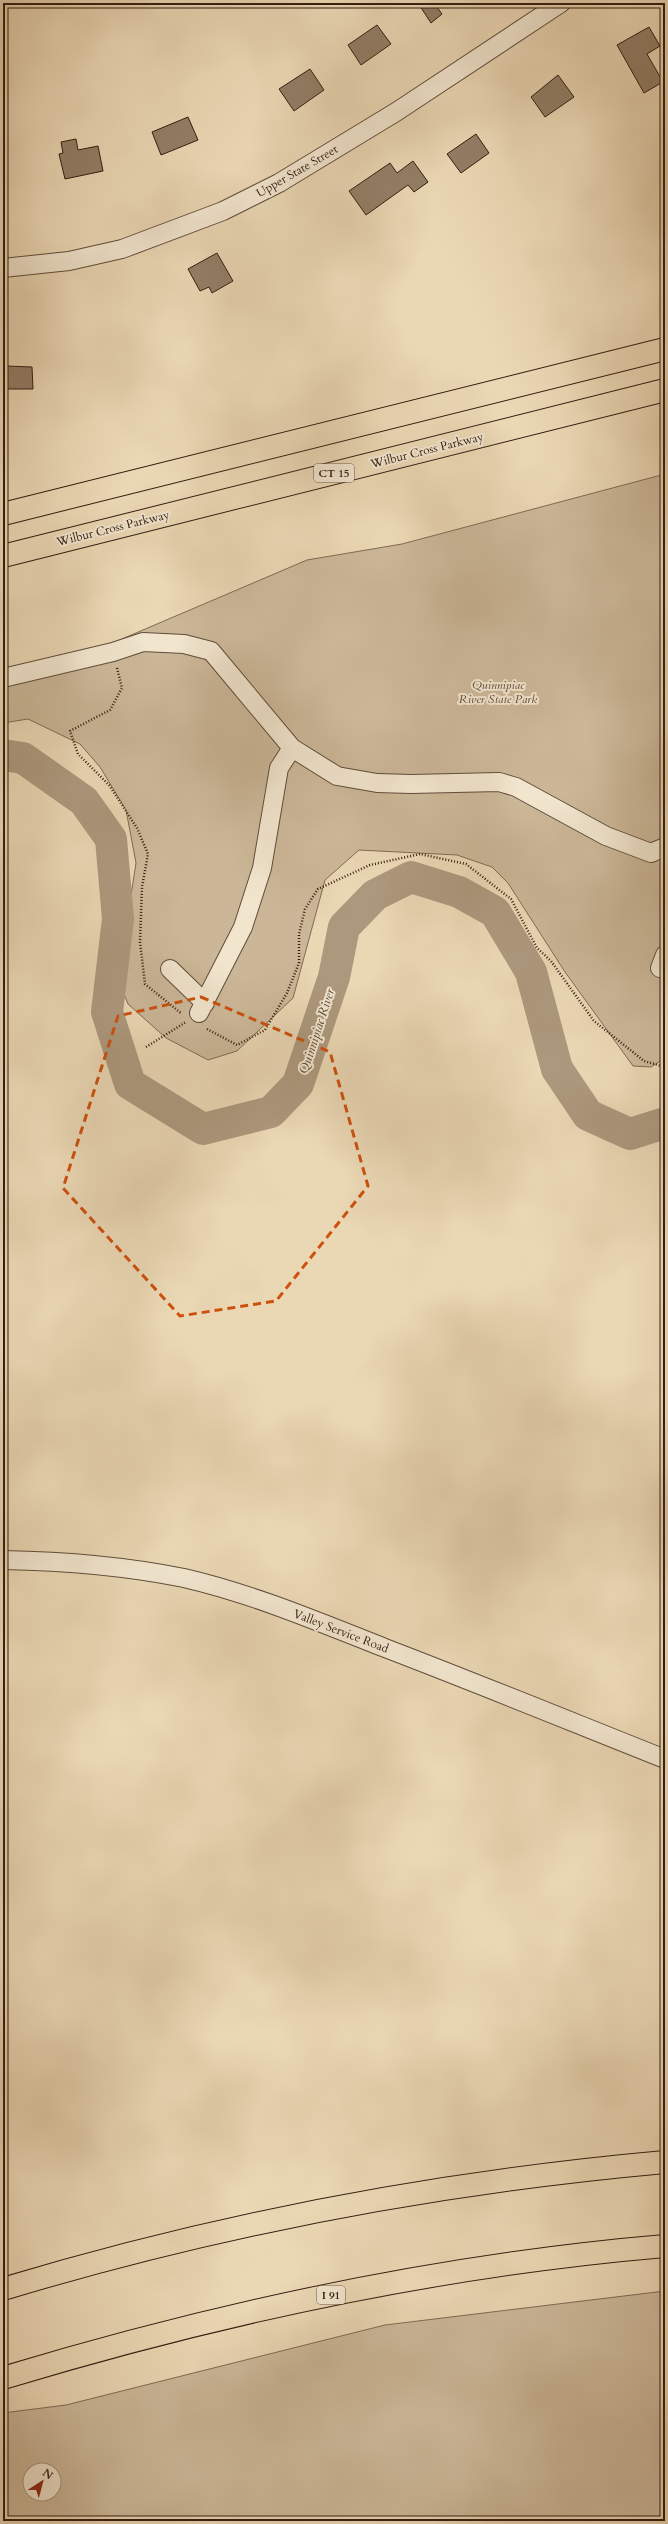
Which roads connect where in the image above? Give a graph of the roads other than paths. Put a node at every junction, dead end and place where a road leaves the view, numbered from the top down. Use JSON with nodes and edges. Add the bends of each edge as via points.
{"nodes":[{"id":1,"x":561,"y":3,"type":"edge"},
{"id":2,"x":3,"y":268,"type":"edge"},
{"id":3,"x":665,"y":349,"type":"edge"},
{"id":4,"x":665,"y":390,"type":"edge"},
{"id":5,"x":3,"y":514,"type":"edge"},
{"id":6,"x":3,"y":556,"type":"edge"},
{"id":7,"x":3,"y":678,"type":"edge"},
{"id":8,"x":292,"y":748,"type":"junction"},
{"id":9,"x":664,"y":852,"type":"edge"},
{"id":10,"x":170,"y":969,"type":"dead end"},
{"id":11,"x":3,"y":1560,"type":"edge"},
{"id":12,"x":665,"y":1759,"type":"edge"},
{"id":13,"x":665,"y":2162,"type":"edge"},
{"id":14,"x":665,"y":2246,"type":"edge"},
{"id":15,"x":3,"y":2289,"type":"edge"},
{"id":16,"x":3,"y":2378,"type":"edge"}],
"edges":[{"from":1,"to":2,"type":"street","name":"Upper State Street","via":[[396,112],[279,183],[223,211],[122,249],[69,261]]},
{"from":3,"to":5,"type":"highway"},
{"from":4,"to":6,"type":"highway","name":"Wilbur Cross Parkway","number":"CT 15"},
{"from":7,"to":8,"type":"street","via":[[113,652],[143,642],[184,644],[211,651]]},
{"from":8,"to":9,"type":"street","via":[[311,762],[344,778],[377,783],[411,784],[499,782],[516,787],[606,836],[651,853]]},
{"from":8,"to":10,"type":"street","via":[[278,768],[262,868],[256,889],[232,951],[198,1012]]},
{"from":11,"to":12,"type":"street","name":"Valley Service Road","via":[[130,1569],[185,1579],[244,1594]]},
{"from":13,"to":15,"type":"highway","via":[[507,2180],[350,2206],[176,2243]]},
{"from":14,"to":16,"type":"highway","number":"I 91","via":[[531,2262],[335,2294],[178,2329]]}]}
